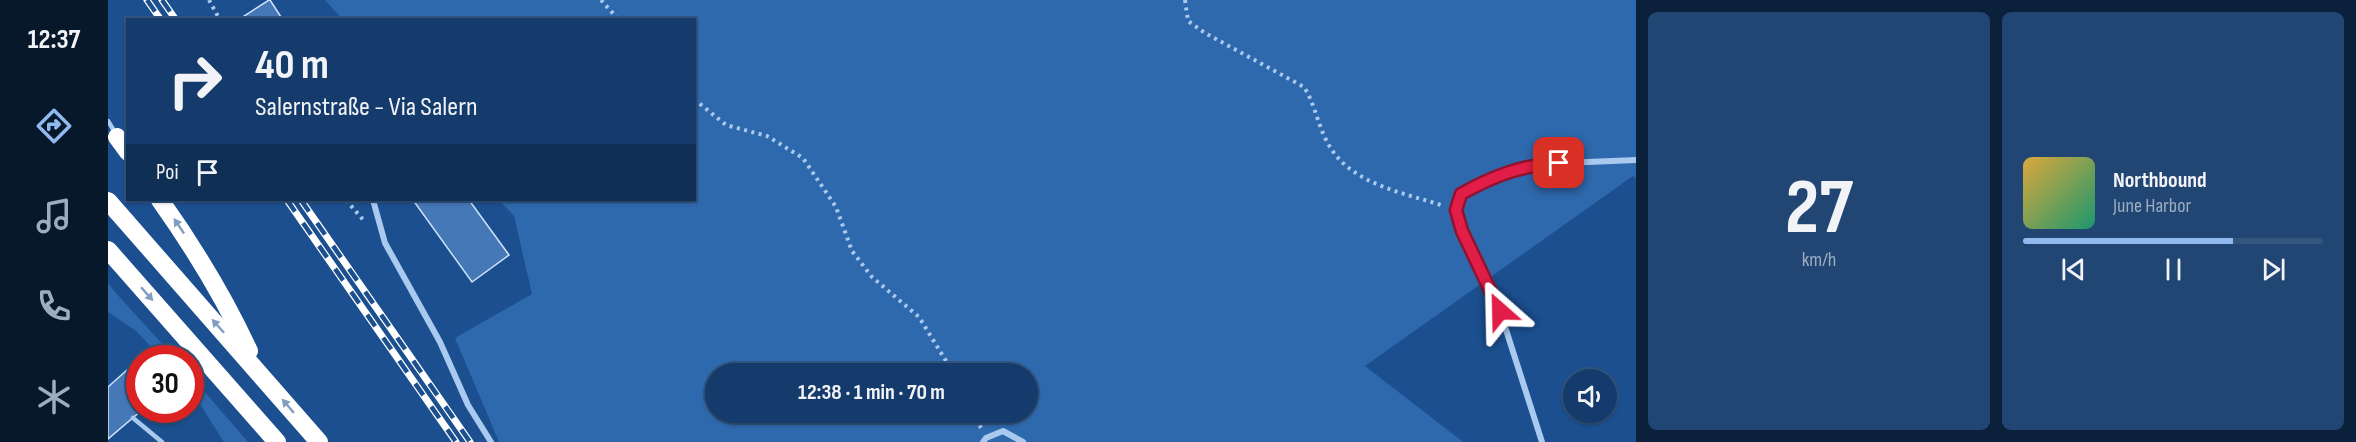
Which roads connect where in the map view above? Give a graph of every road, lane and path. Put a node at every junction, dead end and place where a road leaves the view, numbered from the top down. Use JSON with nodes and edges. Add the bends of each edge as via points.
{"nodes":[{"id":1,"x":209,"y":0,"type":"edge"},
{"id":2,"x":601,"y":0,"type":"edge"},
{"id":3,"x":1185,"y":0,"type":"edge"},
{"id":4,"x":219,"y":18,"type":"edge"},
{"id":5,"x":617,"y":18,"type":"edge"},
{"id":6,"x":696,"y":101,"type":"edge"},
{"id":7,"x":111,"y":128,"type":"edge"},
{"id":8,"x":126,"y":149,"type":"edge"},
{"id":9,"x":1636,"y":160,"type":"edge"},
{"id":10,"x":108,"y":201,"type":"edge"},
{"id":11,"x":161,"y":201,"type":"edge"},
{"id":12,"x":373,"y":201,"type":"edge"},
{"id":13,"x":1456,"y":210,"type":"junction"},
{"id":14,"x":108,"y":250,"type":"edge"},
{"id":15,"x":947,"y":363,"type":"edge"},
{"id":16,"x":257,"y":369,"type":"junction"},
{"id":17,"x":139,"y":423,"type":"edge"},
{"id":18,"x":162,"y":442,"type":"edge"},
{"id":19,"x":277,"y":442,"type":"edge"},
{"id":20,"x":319,"y":442,"type":"edge"},
{"id":21,"x":491,"y":442,"type":"edge"},
{"id":22,"x":983,"y":442,"type":"edge"},
{"id":23,"x":1023,"y":442,"type":"edge"},
{"id":24,"x":1542,"y":442,"type":"edge"}],
"edges":[{"from":1,"to":4,"type":"path"},
{"from":2,"to":5,"type":"path"},
{"from":3,"to":13,"type":"path","via":[[1188,21],[1304,87],[1330,148],[1347,167],[1369,181]]},
{"from":6,"to":15,"type":"path","via":[[726,125],[767,136],[803,158],[836,207],[852,251],[872,277],[919,317]]},
{"from":7,"to":8,"type":"highway"},
{"from":9,"to":13,"type":"street","via":[[1540,164],[1497,174],[1461,194]]},
{"from":16,"to":10,"type":"highway","one_way":true},
{"from":16,"to":11,"type":"highway","one_way":true,"via":[[227,303]]},
{"from":12,"to":21,"type":"street","via":[[385,243]]},
{"from":13,"to":24,"type":"street","via":[[1500,311]]},
{"from":14,"to":19,"type":"highway","one_way":true},
{"from":20,"to":16,"type":"highway","one_way":true},
{"from":17,"to":18,"type":"lane"},
{"from":22,"to":23,"type":"street","via":[[1003,431]]}]}
